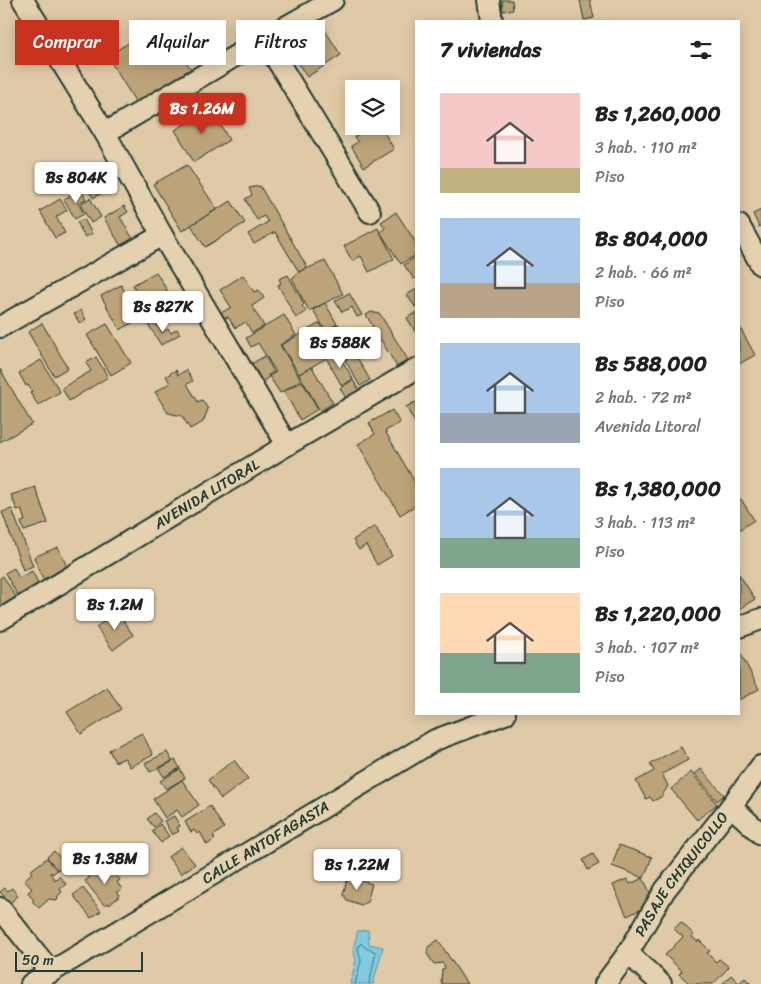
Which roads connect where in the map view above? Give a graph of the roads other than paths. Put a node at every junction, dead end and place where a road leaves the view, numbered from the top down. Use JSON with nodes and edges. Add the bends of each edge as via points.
{"nodes":[{"id":1,"x":24,"y":0,"type":"edge"},
{"id":2,"x":333,"y":0,"type":"edge"},
{"id":3,"x":489,"y":0,"type":"edge"},
{"id":4,"x":298,"y":20,"type":"edge"},
{"id":5,"x":492,"y":20,"type":"edge"},
{"id":6,"x":236,"y":56,"type":"edge"},
{"id":7,"x":280,"y":65,"type":"edge"},
{"id":8,"x":105,"y":133,"type":"junction"},
{"id":9,"x":370,"y":212,"type":"dead end"},
{"id":10,"x":740,"y":227,"type":"edge"},
{"id":11,"x":162,"y":235,"type":"junction"},
{"id":12,"x":761,"y":264,"type":"edge"},
{"id":13,"x":0,"y":327,"type":"edge"},
{"id":14,"x":415,"y":370,"type":"edge"},
{"id":15,"x":287,"y":445,"type":"junction"},
{"id":16,"x":761,"y":618,"type":"edge"},
{"id":17,"x":0,"y":620,"type":"edge"},
{"id":18,"x":740,"y":627,"type":"edge"},
{"id":19,"x":502,"y":715,"type":"edge"},
{"id":20,"x":761,"y":766,"type":"edge"},
{"id":21,"x":732,"y":806,"type":"junction"},
{"id":22,"x":761,"y":834,"type":"edge"},
{"id":23,"x":0,"y":908,"type":"edge"},
{"id":24,"x":628,"y":953,"type":"junction"},
{"id":25,"x":51,"y":972,"type":"junction"},
{"id":26,"x":31,"y":984,"type":"edge"},
{"id":27,"x":605,"y":984,"type":"edge"},
{"id":28,"x":661,"y":984,"type":"edge"}],
"edges":[{"from":1,"to":8,"type":"street"},
{"from":2,"to":4,"type":"street"},
{"from":3,"to":5,"type":"street"},
{"from":6,"to":8,"type":"street"},
{"from":7,"to":9,"type":"street"},
{"from":8,"to":11,"type":"street"},
{"from":10,"to":12,"type":"street"},
{"from":11,"to":13,"type":"street"},
{"from":11,"to":15,"type":"street"},
{"from":14,"to":15,"type":"street","name":"AVENIDA LITORAL"},
{"from":15,"to":17,"type":"street","name":"AVENIDA LITORAL"},
{"from":16,"to":18,"type":"street"},
{"from":19,"to":25,"type":"street","name":"CALLE ANTOFAGASTA","via":[[435,740]]},
{"from":20,"to":21,"type":"street","name":"PASAJE CHIQUICOLLO"},
{"from":21,"to":22,"type":"street"},
{"from":21,"to":24,"type":"street","name":"PASAJE CHIQUICOLLO","via":[[665,890]]},
{"from":23,"to":25,"type":"street"},
{"from":24,"to":27,"type":"street","name":"PASAJE CHIQUICOLLO"},
{"from":24,"to":28,"type":"street"},
{"from":25,"to":26,"type":"street","name":"CALLE ANTOFAGASTA"}]}
